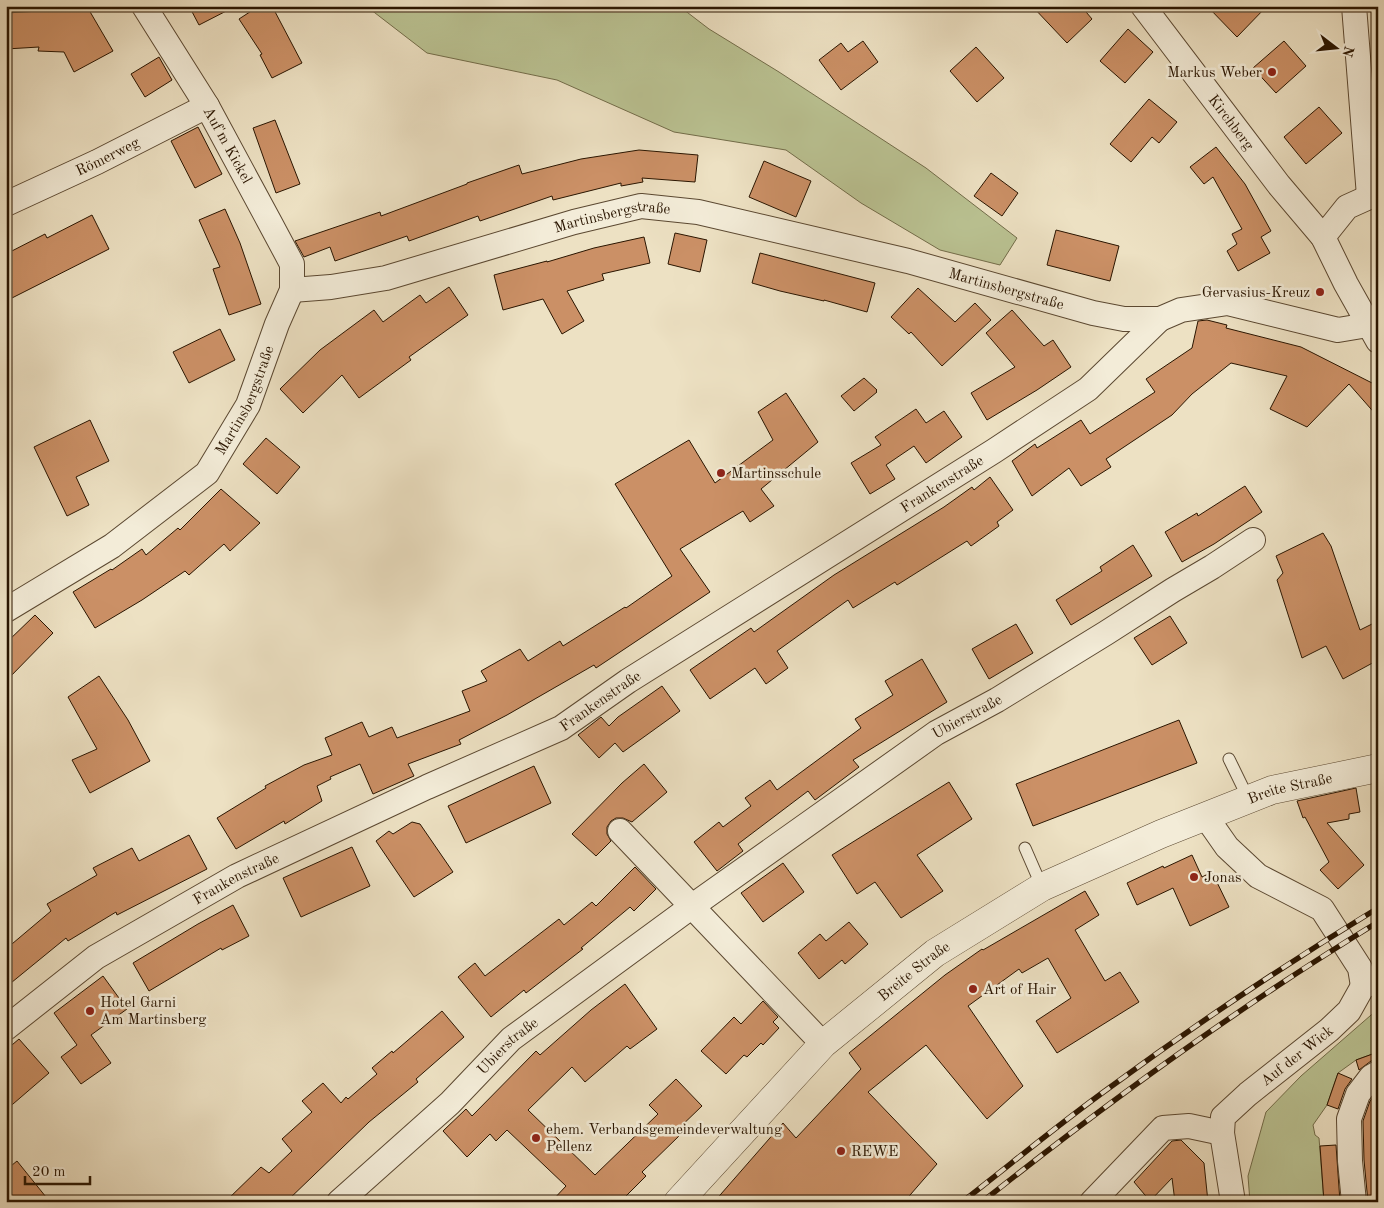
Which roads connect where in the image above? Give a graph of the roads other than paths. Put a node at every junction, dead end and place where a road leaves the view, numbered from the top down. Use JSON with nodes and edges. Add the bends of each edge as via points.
{"nodes":[{"id":1,"x":144,"y":6,"type":"edge"},
{"id":2,"x":1143,"y":6,"type":"edge"},
{"id":3,"x":1354,"y":6,"type":"edge"},
{"id":4,"x":207,"y":106,"type":"junction"},
{"id":5,"x":1373,"y":195,"type":"edge"},
{"id":6,"x":6,"y":204,"type":"edge"},
{"id":7,"x":1323,"y":237,"type":"junction"},
{"id":8,"x":292,"y":290,"type":"junction"},
{"id":9,"x":1160,"y":319,"type":"junction"},
{"id":10,"x":1373,"y":333,"type":"edge"},
{"id":11,"x":1252,"y":540,"type":"dead end"},
{"id":12,"x":6,"y":610,"type":"edge"},
{"id":13,"x":1229,"y":758,"type":"dead end"},
{"id":14,"x":1378,"y":768,"type":"edge"},
{"id":15,"x":1249,"y":800,"type":"junction"},
{"id":16,"x":1206,"y":818,"type":"junction"},
{"id":17,"x":620,"y":831,"type":"dead end"},
{"id":18,"x":1025,"y":848,"type":"dead end"},
{"id":19,"x":1042,"y":887,"type":"junction"},
{"id":20,"x":691,"y":907,"type":"junction"},
{"id":21,"x":1370,"y":984,"type":"edge"},
{"id":22,"x":6,"y":1028,"type":"edge"},
{"id":23,"x":823,"y":1044,"type":"junction"},
{"id":24,"x":1378,"y":1073,"type":"edge"},
{"id":25,"x":1222,"y":1133,"type":"junction"},
{"id":26,"x":339,"y":1202,"type":"edge"},
{"id":27,"x":678,"y":1202,"type":"edge"},
{"id":28,"x":1092,"y":1202,"type":"edge"},
{"id":29,"x":1233,"y":1202,"type":"edge"},
{"id":30,"x":1354,"y":1202,"type":"edge"}],
"edges":[{"from":1,"to":4,"type":"street","name":"Auf'm Kickel"},
{"from":2,"to":7,"type":"street","name":"Kirchberg"},
{"from":3,"to":5,"type":"street"},
{"from":4,"to":6,"type":"street","name":"Römerweg"},
{"from":4,"to":8,"type":"street","name":"Auf'm Kickel","via":[[292,264]]},
{"from":5,"to":7,"type":"street","via":[[1347,208]]},
{"from":7,"to":10,"type":"street","name":"Kirchberg"},
{"from":8,"to":9,"type":"street","name":"Martinsbergstraße","via":[[331,288],[386,278],[574,222],[641,206],[698,212],[908,261],[1093,313],[1124,319]]},
{"from":8,"to":12,"type":"street","name":"Martinsbergstraße","via":[[248,405],[207,473],[112,546]]},
{"from":9,"to":10,"type":"street","name":"Martinsbergstraße","via":[[1181,310],[1228,303],[1338,330]]},
{"from":9,"to":22,"type":"street","name":"Frankenstraße","via":[[1088,389],[628,681],[561,728],[237,876],[96,957]]},
{"from":11,"to":20,"type":"street","name":"Ubierstraße","via":[[1006,695],[936,733]]},
{"from":13,"to":15,"type":"lane"},
{"from":14,"to":15,"type":"street","name":"Breite Straße","via":[[1272,790]]},
{"from":15,"to":16,"type":"street","name":"Breite Straße"},
{"from":16,"to":19,"type":"street","name":"Breite Straße","via":[[1161,834]]},
{"from":16,"to":21,"type":"street","via":[[1227,847],[1258,876],[1322,909]]},
{"from":17,"to":20,"type":"street"},
{"from":18,"to":19,"type":"lane"},
{"from":19,"to":23,"type":"street","name":"Breite Straße","via":[[935,953]]},
{"from":20,"to":23,"type":"street"},
{"from":20,"to":26,"type":"street","name":"Ubierstraße","via":[[511,1039],[450,1103]]},
{"from":21,"to":25,"type":"street","name":"Auf der Wick","via":[[1329,1030],[1223,1117]]},
{"from":23,"to":27,"type":"street","name":"Breite Straße"},
{"from":24,"to":30,"type":"street","via":[[1358,1094],[1349,1119]]},
{"from":25,"to":28,"type":"street","via":[[1189,1126],[1163,1128]]},
{"from":25,"to":29,"type":"street"}]}
